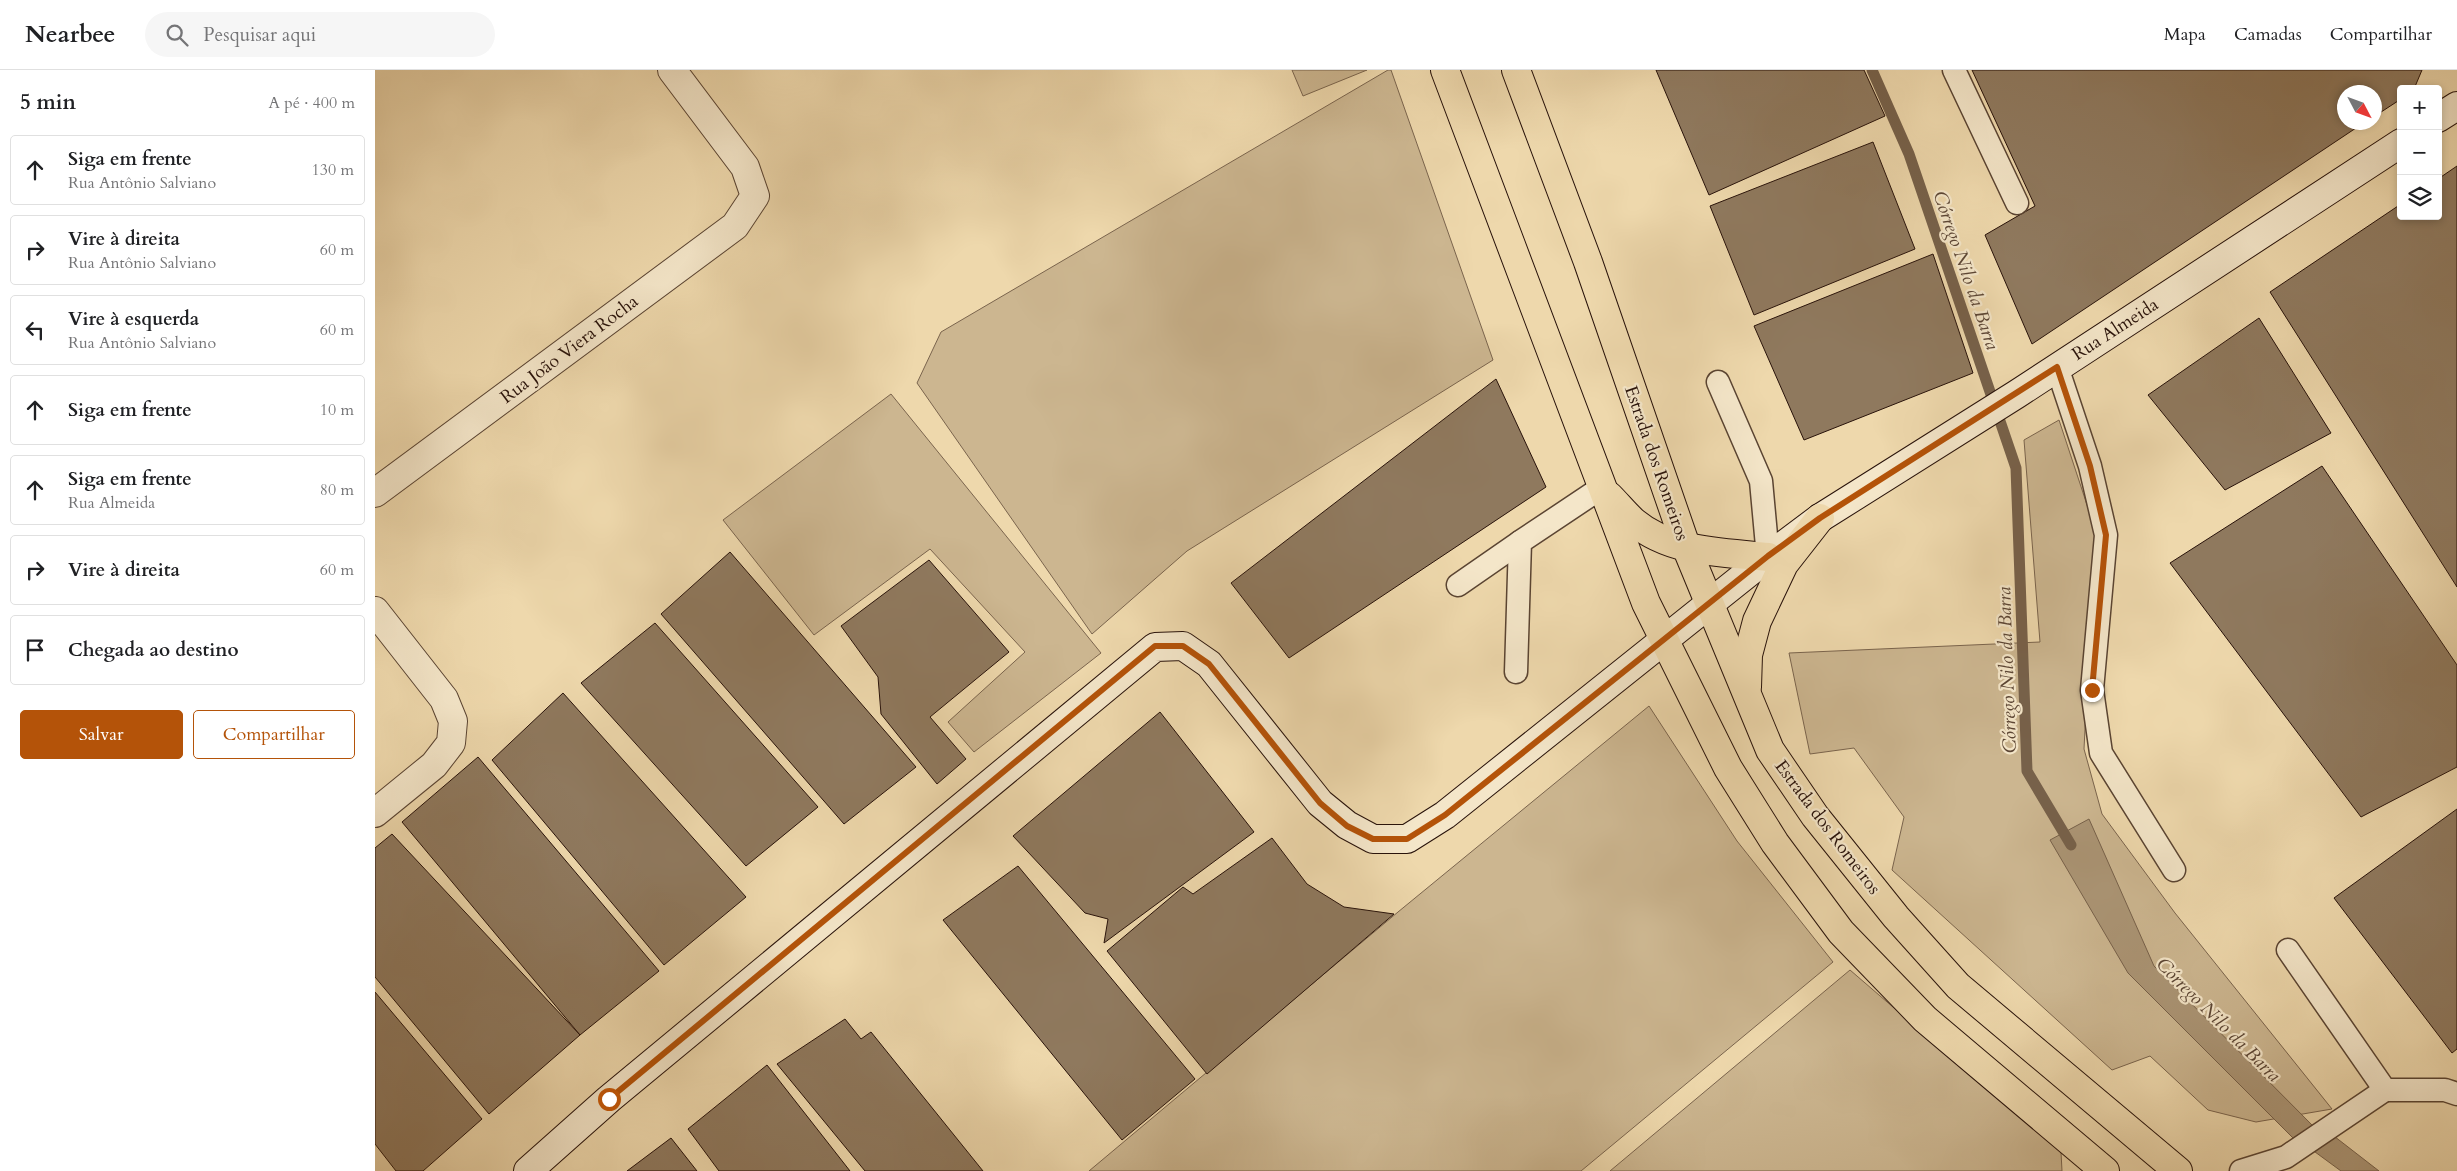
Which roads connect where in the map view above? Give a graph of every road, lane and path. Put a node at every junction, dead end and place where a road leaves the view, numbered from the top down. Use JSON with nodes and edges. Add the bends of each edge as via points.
{"nodes":[{"id":1,"x":672,"y":70,"type":"edge"},
{"id":2,"x":1445,"y":70,"type":"edge"},
{"id":3,"x":1516,"y":70,"type":"edge"},
{"id":4,"x":1954,"y":70,"type":"edge"},
{"id":5,"x":2457,"y":106,"type":"edge"},
{"id":6,"x":2442,"y":115,"type":"edge"},
{"id":7,"x":2397,"y":146,"type":"edge"},
{"id":8,"x":2017,"y":203,"type":"dead end"},
{"id":9,"x":2057,"y":367,"type":"junction"},
{"id":10,"x":1719,"y":382,"type":"dead end"},
{"id":11,"x":1601,"y":488,"type":"junction"},
{"id":12,"x":375,"y":493,"type":"edge"},
{"id":13,"x":1820,"y":518,"type":"junction"},
{"id":14,"x":1520,"y":542,"type":"junction"},
{"id":15,"x":1687,"y":548,"type":"junction"},
{"id":16,"x":1768,"y":556,"type":"junction"},
{"id":17,"x":1458,"y":585,"type":"dead end"},
{"id":18,"x":1710,"y":605,"type":"junction"},
{"id":19,"x":375,"y":611,"type":"edge"},
{"id":20,"x":1665,"y":641,"type":"junction"},
{"id":21,"x":1516,"y":672,"type":"dead end"},
{"id":22,"x":1747,"y":696,"type":"junction"},
{"id":23,"x":375,"y":813,"type":"edge"},
{"id":24,"x":2174,"y":870,"type":"dead end"},
{"id":25,"x":2288,"y":950,"type":"dead end"},
{"id":26,"x":2385,"y":1090,"type":"junction"},
{"id":27,"x":2457,"y":1094,"type":"edge"},
{"id":28,"x":2078,"y":1158,"type":"edge"},
{"id":29,"x":2288,"y":1159,"type":"edge"},
{"id":30,"x":527,"y":1171,"type":"edge"},
{"id":31,"x":2105,"y":1171,"type":"edge"},
{"id":32,"x":2178,"y":1171,"type":"edge"},
{"id":33,"x":2241,"y":1171,"type":"edge"}],
"edges":[{"from":1,"to":12,"type":"street","name":"Rua João Viera Rocha","via":[[745,167],[755,196],[735,226]]},
{"from":2,"to":11,"type":"main road"},
{"from":3,"to":15,"type":"main road","name":"Estrada dos Romeiros","via":[[1588,262]]},
{"from":4,"to":8,"type":"lane"},
{"from":5,"to":6,"type":"street"},
{"from":7,"to":9,"type":"street","name":"Rua Almeida"},
{"from":9,"to":13,"type":"street","name":"Rua Almeida"},
{"from":9,"to":24,"type":"lane","via":[[2090,466],[2106,535],[2092,690],[2101,753]]},
{"from":10,"to":16,"type":"lane","via":[[1761,482]]},
{"from":11,"to":14,"type":"lane"},
{"from":11,"to":15,"type":"main road","via":[[1635,522]]},
{"from":11,"to":20,"type":"main road","via":[[1646,603]]},
{"from":13,"to":16,"type":"street","name":"Rua Almeida"},
{"from":13,"to":22,"type":"main road","via":[[1784,564],[1757,621],[1748,655]]},
{"from":14,"to":17,"type":"lane"},
{"from":14,"to":21,"type":"lane"},
{"from":15,"to":16,"type":"main road"},
{"from":15,"to":18,"type":"main road","name":"Estrada dos Romeiros"},
{"from":16,"to":18,"type":"street","name":"Rua Almeida"},
{"from":18,"to":20,"type":"street","name":"Rua Almeida"},
{"from":18,"to":22,"type":"main road","name":"Estrada dos Romeiros"},
{"from":19,"to":23,"type":"street","via":[[444,699],[453,721],[451,743],[434,765]]},
{"from":20,"to":28,"type":"main road","via":[[1728,768],[1775,843],[1841,932],[1919,1014]]},
{"from":20,"to":30,"type":"street","name":"Rua Almeida","via":[[1445,815],[1407,839],[1373,839],[1347,826],[1320,803],[1209,664],[1183,646],[1155,646],[617,1092]]},
{"from":22,"to":32,"type":"main road","name":"Estrada dos Romeiros","via":[[1771,750],[1815,816],[1896,917],[1958,986]]},
{"from":25,"to":26,"type":"lane"},
{"from":26,"to":27,"type":"lane","via":[[2445,1090]]},
{"from":26,"to":29,"type":"lane","via":[[2339,1119]]},
{"from":28,"to":31,"type":"main road"},
{"from":29,"to":33,"type":"lane"}]}
